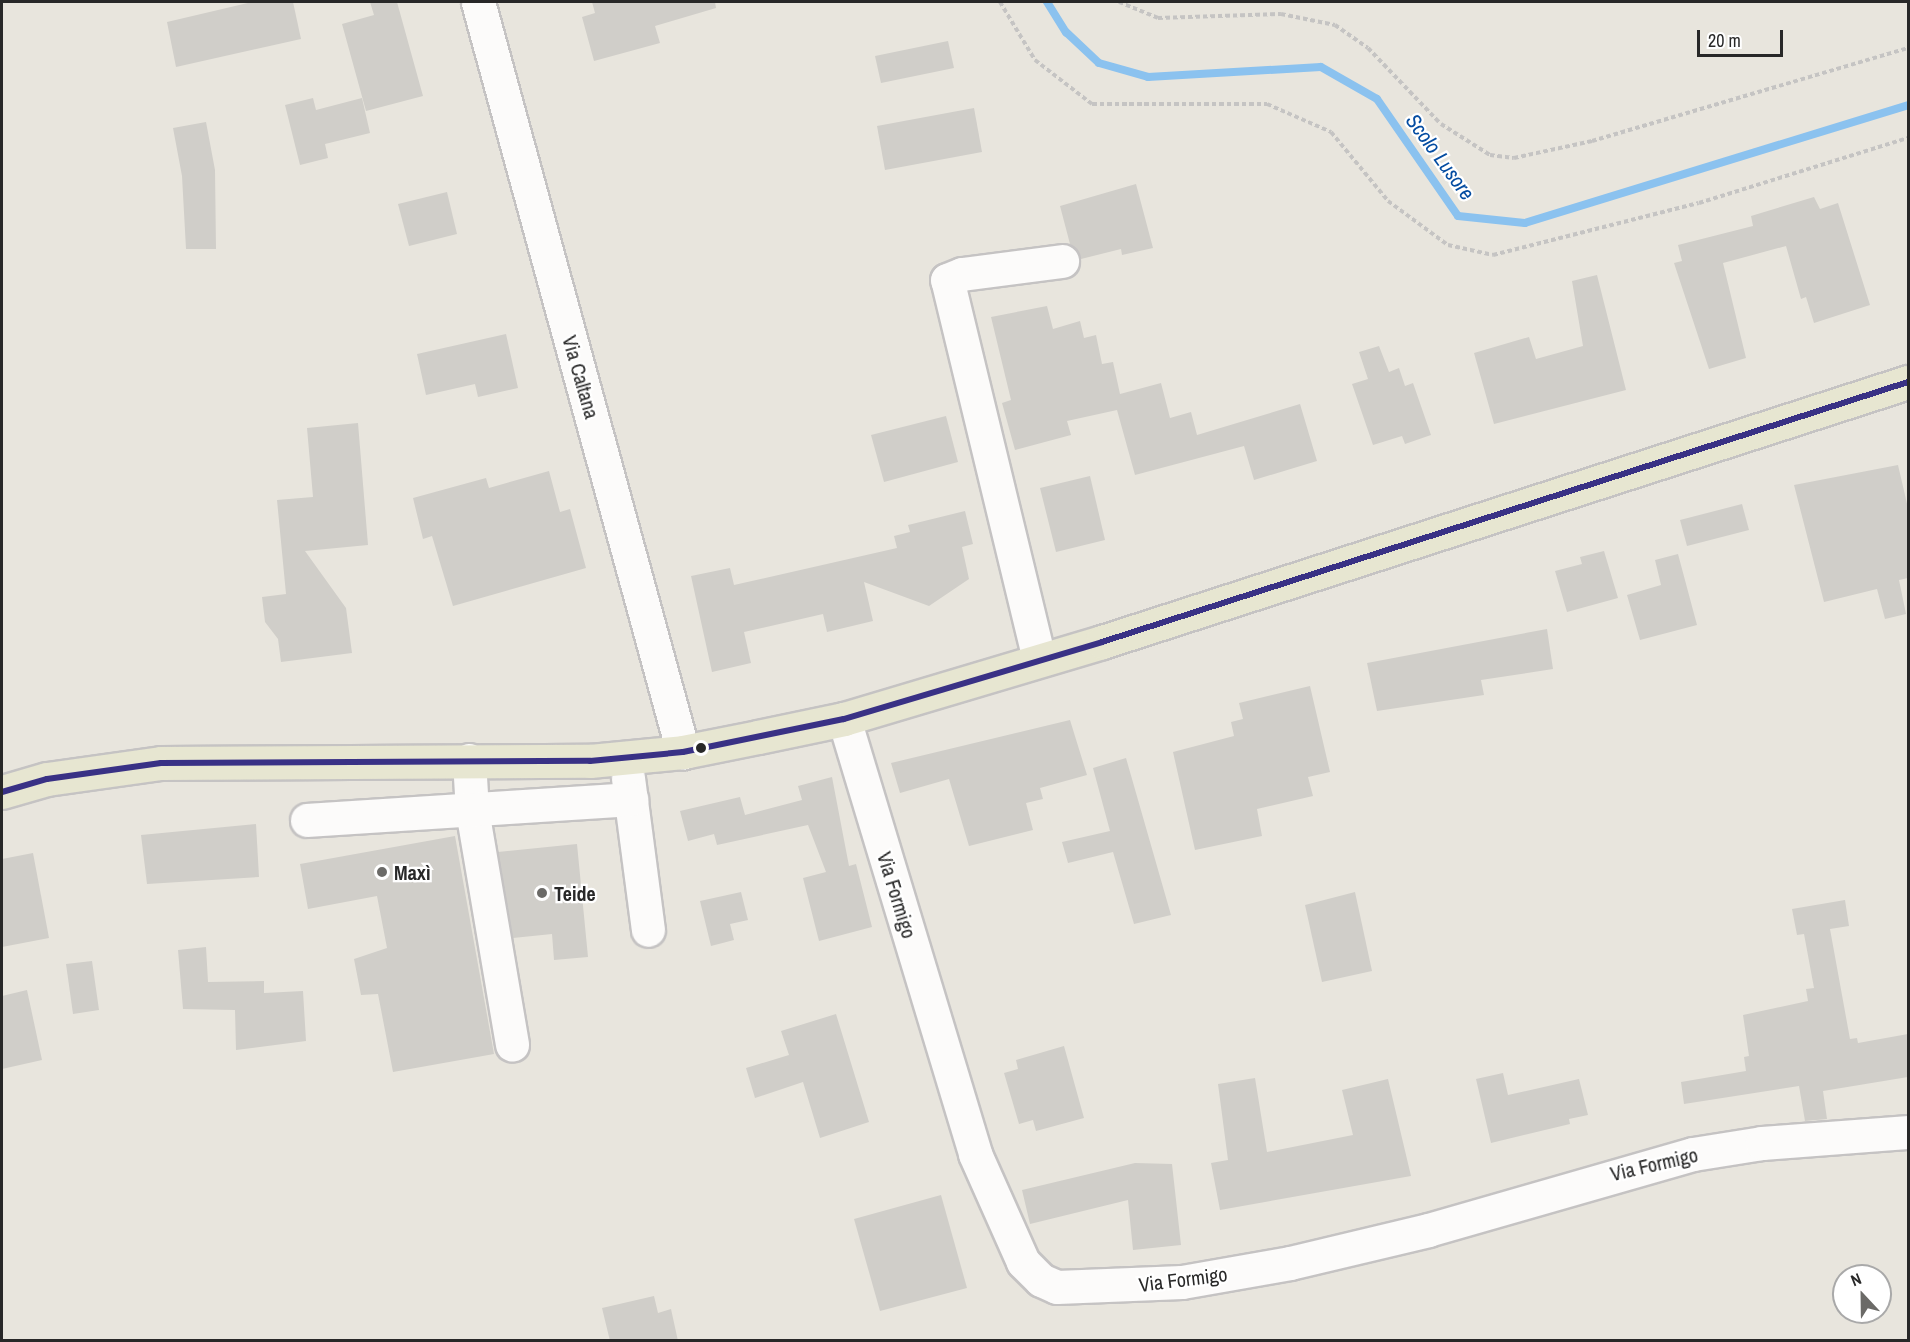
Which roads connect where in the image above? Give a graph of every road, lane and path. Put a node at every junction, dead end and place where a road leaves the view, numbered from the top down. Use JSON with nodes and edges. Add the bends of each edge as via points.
{"nodes":[{"id":1,"x":478,"y":2,"type":"edge"},
{"id":2,"x":1000,"y":2,"type":"edge"},
{"id":3,"x":1119,"y":2,"type":"edge"},
{"id":4,"x":1908,"y":48,"type":"edge"},
{"id":5,"x":1908,"y":138,"type":"edge"},
{"id":6,"x":1062,"y":261,"type":"dead end"},
{"id":7,"x":1908,"y":382,"type":"edge"},
{"id":8,"x":1040,"y":659,"type":"junction"},
{"id":9,"x":844,"y":719,"type":"junction"},
{"id":10,"x":683,"y":752,"type":"junction"},
{"id":11,"x":626,"y":758,"type":"junction"},
{"id":12,"x":469,"y":760,"type":"junction"},
{"id":13,"x":2,"y":792,"type":"edge"},
{"id":14,"x":631,"y":799,"type":"junction"},
{"id":15,"x":472,"y":810,"type":"junction"},
{"id":16,"x":307,"y":820,"type":"dead end"},
{"id":17,"x":648,"y":930,"type":"dead end"},
{"id":18,"x":512,"y":1045,"type":"dead end"},
{"id":19,"x":1908,"y":1132,"type":"edge"}],
"edges":[{"from":1,"to":10,"type":"street","name":"Via Caltana"},
{"from":2,"to":5,"type":"path","via":[[1035,60],[1092,104],[1267,104],[1331,132],[1388,201],[1448,245],[1493,255],[1699,203]]},
{"from":3,"to":4,"type":"path","via":[[1158,18],[1281,14],[1335,25],[1368,48],[1441,124],[1490,155],[1514,158],[1592,141]]},
{"from":6,"to":8,"type":"street","via":[[962,274],[947,280]]},
{"from":7,"to":8,"type":"main road"},
{"from":8,"to":9,"type":"main road"},
{"from":9,"to":10,"type":"main road"},
{"from":9,"to":19,"type":"street","name":"Via Formigo","via":[[975,1154],[1023,1262],[1041,1280],[1057,1287],[1182,1282],[1290,1263],[1428,1230],[1694,1154],[1762,1143]]},
{"from":10,"to":11,"type":"main road"},
{"from":11,"to":12,"type":"main road"},
{"from":11,"to":14,"type":"street"},
{"from":12,"to":13,"type":"main road","via":[[161,763],[47,779]]},
{"from":12,"to":15,"type":"street"},
{"from":14,"to":15,"type":"street"},
{"from":14,"to":17,"type":"street"},
{"from":15,"to":16,"type":"street"},
{"from":15,"to":18,"type":"street"}]}
